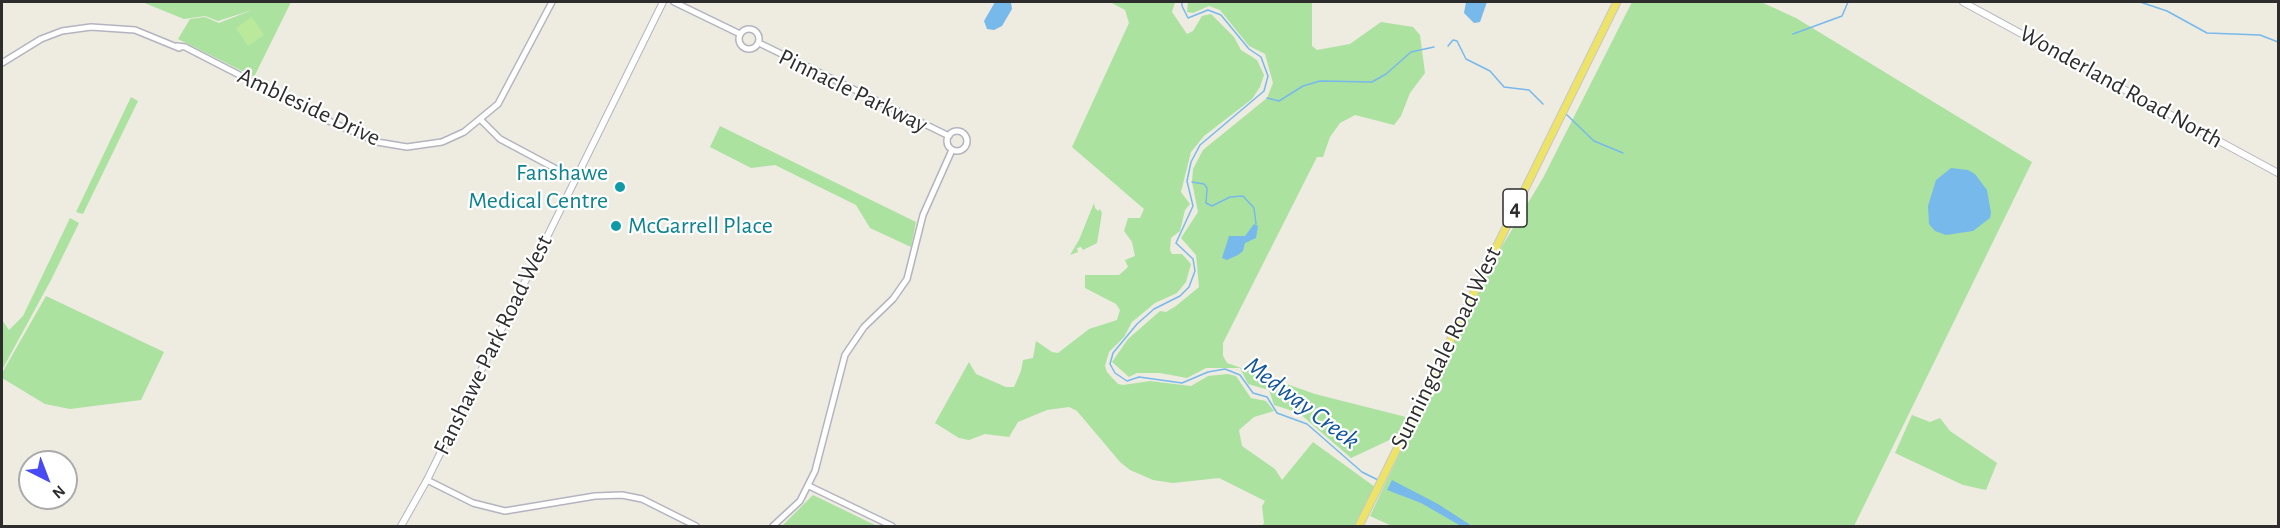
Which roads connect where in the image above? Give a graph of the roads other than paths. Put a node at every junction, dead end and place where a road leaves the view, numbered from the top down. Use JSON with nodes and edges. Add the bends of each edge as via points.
{"nodes":[{"id":1,"x":552,"y":2,"type":"edge"},
{"id":2,"x":663,"y":2,"type":"edge"},
{"id":3,"x":674,"y":2,"type":"edge"},
{"id":4,"x":1617,"y":2,"type":"edge"},
{"id":5,"x":1963,"y":2,"type":"edge"},
{"id":6,"x":740,"y":34,"type":"junction"},
{"id":7,"x":759,"y":43,"type":"junction"},
{"id":8,"x":2,"y":63,"type":"edge"},
{"id":9,"x":481,"y":120,"type":"junction"},
{"id":10,"x":949,"y":136,"type":"junction"},
{"id":11,"x":952,"y":150,"type":"junction"},
{"id":12,"x":2278,"y":173,"type":"edge"},
{"id":13,"x":575,"y":179,"type":"junction"},
{"id":14,"x":427,"y":480,"type":"junction"},
{"id":15,"x":809,"y":486,"type":"junction"},
{"id":16,"x":401,"y":526,"type":"edge"},
{"id":17,"x":696,"y":526,"type":"edge"},
{"id":18,"x":773,"y":526,"type":"edge"},
{"id":19,"x":892,"y":526,"type":"edge"},
{"id":20,"x":1359,"y":526,"type":"edge"}],
"edges":[{"from":1,"to":9,"type":"street","name":"Ambleside Drive","via":[[506,93]]},
{"from":2,"to":13,"type":"main road","name":"Fanshawe Park Road West"},
{"from":3,"to":6,"type":"street"},
{"from":4,"to":20,"type":"main road","name":"Sunningdale Road West","number":"4"},
{"from":5,"to":12,"type":"main road","name":"Wonderland Road North"},
{"from":6,"to":7,"type":"street","via":[[754,29]]},
{"from":6,"to":7,"type":"street","via":[[739,42],[744,48],[754,48]]},
{"from":7,"to":10,"type":"street","name":"Pinnacle Parkway"},
{"from":8,"to":9,"type":"street","name":"Ambleside Drive","via":[[62,31],[91,27],[135,30],[184,47],[242,79],[377,142],[407,147],[442,142]]},
{"from":9,"to":13,"type":"street","via":[[500,139]]},
{"from":10,"to":11,"type":"street","via":[[948,146]]},
{"from":10,"to":11,"type":"street","via":[[959,131],[968,140],[964,149]]},
{"from":11,"to":15,"type":"street","via":[[923,215],[907,279],[864,327],[845,356]]},
{"from":13,"to":14,"type":"main road","name":"Fanshawe Park Road West"},
{"from":14,"to":16,"type":"main road","name":"Fanshawe Park Road West"},
{"from":14,"to":17,"type":"street","via":[[473,502],[505,511],[622,495],[642,499]]},
{"from":15,"to":18,"type":"street","via":[[800,501]]},
{"from":15,"to":19,"type":"street"}]}
